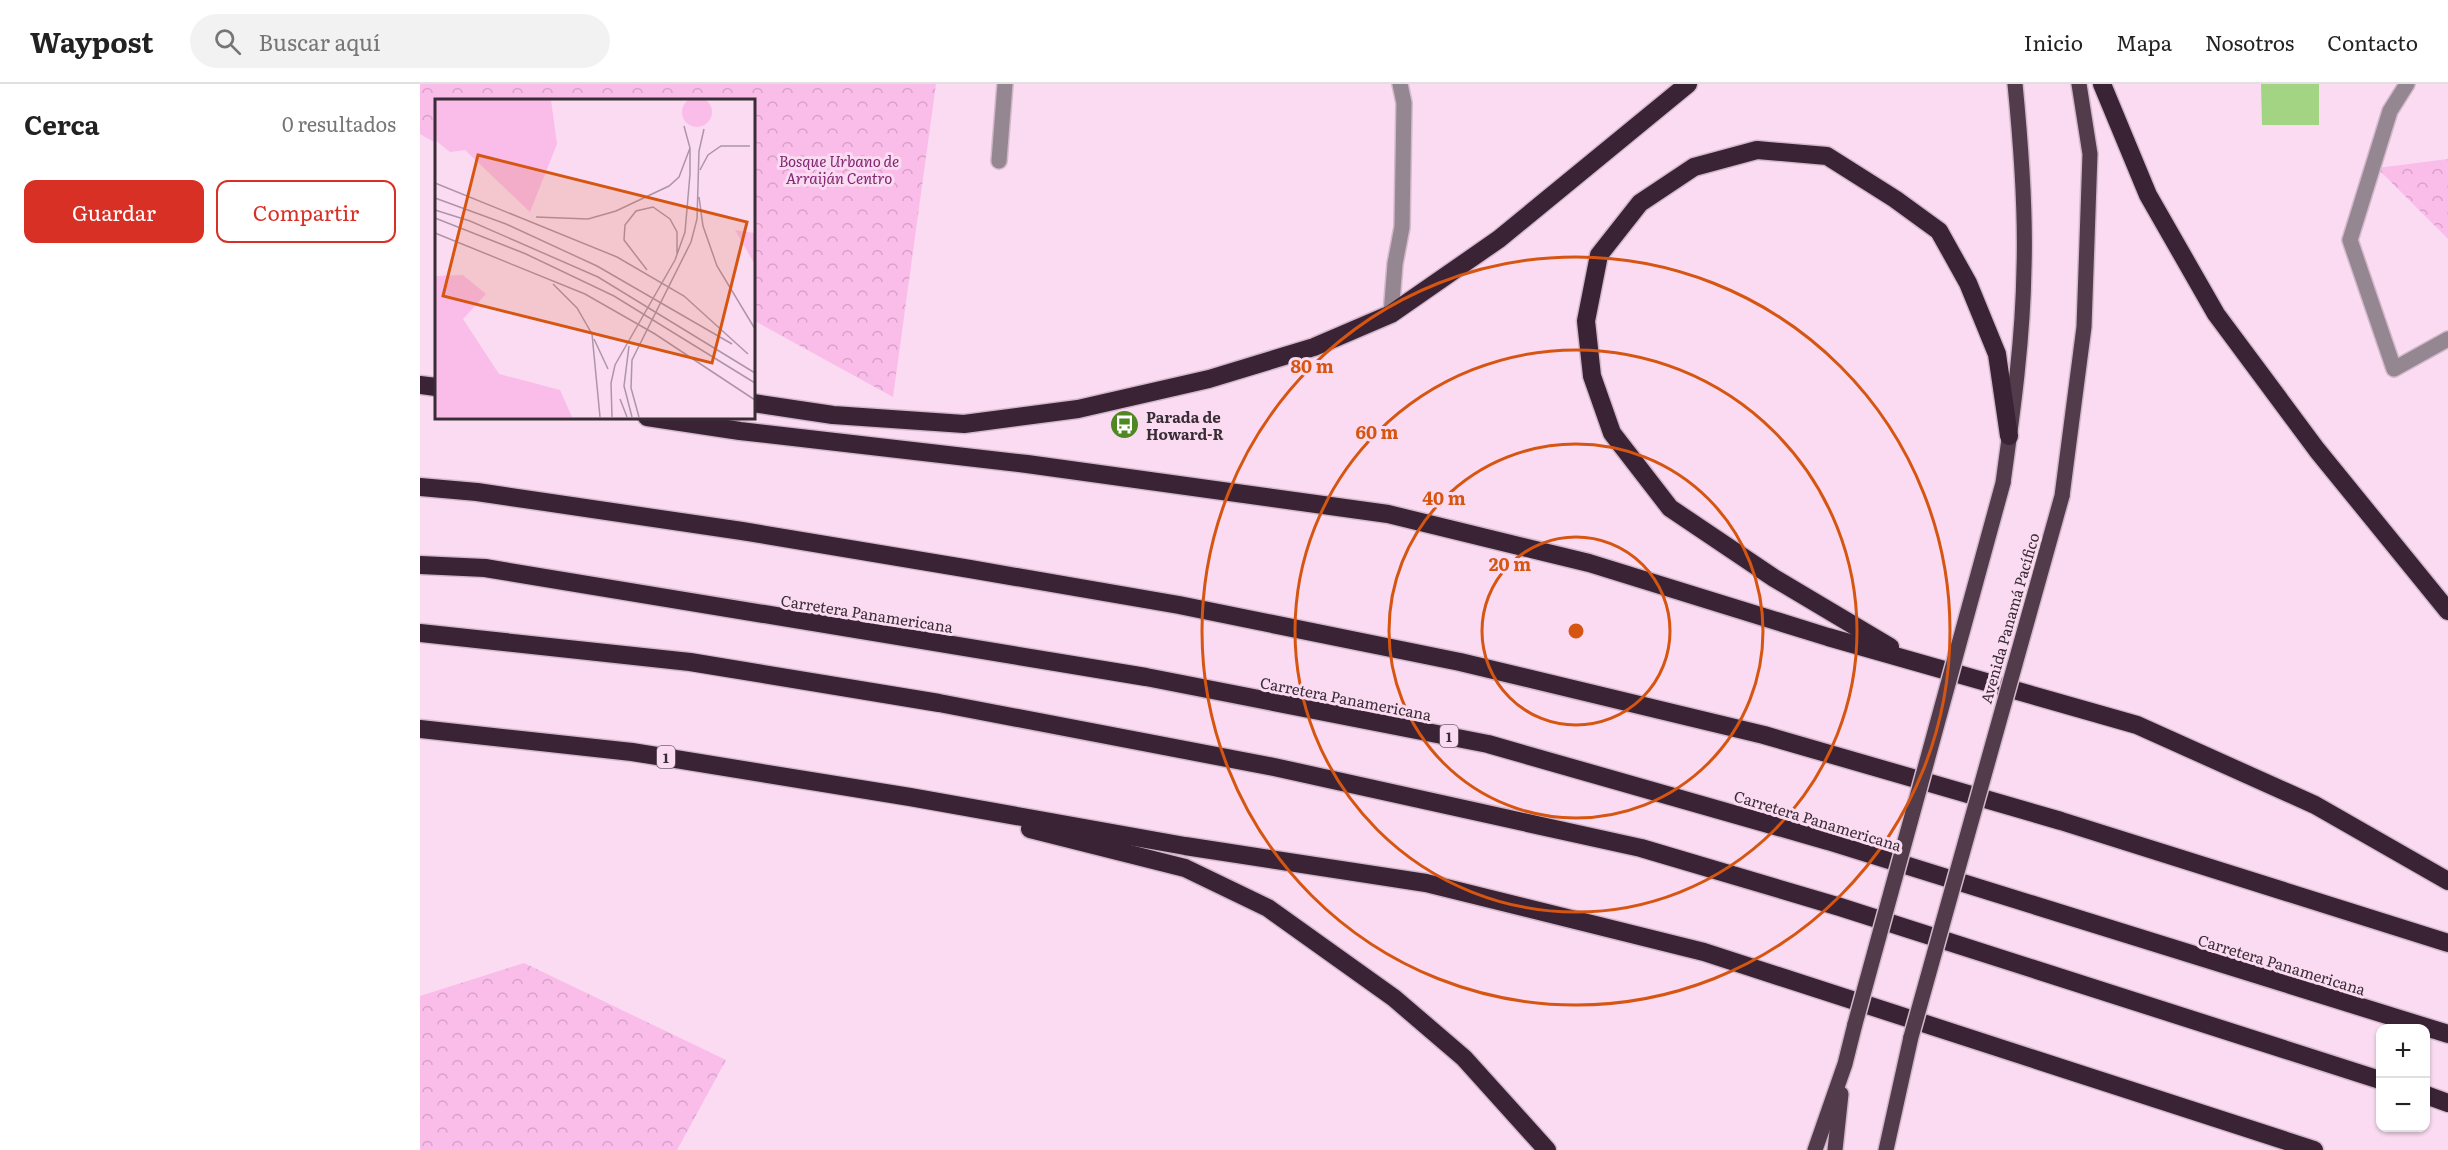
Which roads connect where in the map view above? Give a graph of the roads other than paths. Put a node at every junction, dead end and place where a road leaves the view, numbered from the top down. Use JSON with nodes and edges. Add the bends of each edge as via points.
{"nodes":[{"id":1,"x":1005,"y":84,"type":"edge"},
{"id":2,"x":1400,"y":84,"type":"edge"},
{"id":3,"x":1688,"y":84,"type":"edge"},
{"id":4,"x":2015,"y":84,"type":"edge"},
{"id":5,"x":2079,"y":84,"type":"edge"},
{"id":6,"x":2102,"y":84,"type":"edge"},
{"id":7,"x":2407,"y":84,"type":"edge"},
{"id":8,"x":999,"y":161,"type":"dead end"},
{"id":9,"x":1391,"y":314,"type":"junction"},
{"id":10,"x":2448,"y":339,"type":"edge"},
{"id":11,"x":420,"y":385,"type":"edge"},
{"id":12,"x":435,"y":387,"type":"edge"},
{"id":13,"x":754,"y":403,"type":"edge"},
{"id":14,"x":654,"y":418,"type":"edge"},
{"id":15,"x":2009,"y":436,"type":"junction"},
{"id":16,"x":420,"y":488,"type":"edge"},
{"id":17,"x":420,"y":565,"type":"edge"},
{"id":18,"x":2448,"y":610,"type":"edge"},
{"id":19,"x":420,"y":633,"type":"edge"},
{"id":20,"x":1912,"y":661,"type":"junction"},
{"id":21,"x":420,"y":729,"type":"edge"},
{"id":22,"x":910,"y":797,"type":"junction"},
{"id":23,"x":2448,"y":881,"type":"edge"},
{"id":24,"x":2448,"y":943,"type":"edge"},
{"id":25,"x":2448,"y":1035,"type":"edge"},
{"id":26,"x":1845,"y":1064,"type":"junction"},
{"id":27,"x":2376,"y":1079,"type":"edge"},
{"id":28,"x":2430,"y":1096,"type":"edge"},
{"id":29,"x":2448,"y":1102,"type":"edge"},
{"id":30,"x":1547,"y":1150,"type":"edge"},
{"id":31,"x":1815,"y":1150,"type":"edge"},
{"id":32,"x":1834,"y":1150,"type":"edge"},
{"id":33,"x":1886,"y":1150,"type":"edge"},
{"id":34,"x":2314,"y":1150,"type":"edge"}],
"edges":[{"from":1,"to":8,"type":"street"},
{"from":2,"to":9,"type":"street","via":[[1404,104],[1402,227]]},
{"from":3,"to":9,"type":"highway","via":[[1499,239]]},
{"from":4,"to":15,"type":"main road","via":[[2024,267]]},
{"from":5,"to":33,"type":"main road","name":"Avenida Panamá Pacífico","bridge":true,"via":[[2090,154],[2084,327],[2062,496],[1911,1037]]},
{"from":6,"to":18,"type":"highway","via":[[2148,195],[2216,314],[2317,450]]},
{"from":7,"to":10,"type":"street","via":[[2390,111],[2350,240],[2394,369]]},
{"from":9,"to":13,"type":"highway","via":[[1314,347],[1209,379],[1067,410],[964,424],[833,415]]},
{"from":11,"to":12,"type":"highway"},
{"from":14,"to":20,"type":"highway","via":[[1388,514],[1589,563]]},
{"from":15,"to":20,"type":"highway","via":[[1997,354],[1968,283],[1939,231],[1827,156],[1757,150],[1694,167],[1640,203],[1599,255],[1586,321],[1592,376],[1612,433],[1670,508],[1774,578]]},
{"from":15,"to":26,"type":"main road","bridge":true,"via":[[2003,483]]},
{"from":16,"to":24,"type":"highway","via":[[500,495],[947,565],[1179,605],[1460,662],[1764,735],[2061,821]]},
{"from":17,"to":25,"type":"highway","name":"Carretera Panamericana","number":"1","via":[[485,568],[1146,677],[1488,744],[1828,841]]},
{"from":19,"to":27,"type":"highway","via":[[690,662],[939,704],[1274,767],[1641,848],[1840,907]]},
{"from":20,"to":23,"type":"highway","via":[[2137,724],[2315,805]]},
{"from":21,"to":22,"type":"highway","number":"1","via":[[632,752]]},
{"from":22,"to":30,"type":"highway","via":[[1185,868],[1268,908],[1394,998],[1464,1058]]},
{"from":22,"to":34,"type":"highway","number":"1","via":[[1185,846],[1426,883],[1704,952]]},
{"from":26,"to":31,"type":"main road"},
{"from":26,"to":32,"type":"main road"},
{"from":28,"to":29,"type":"highway"}]}
